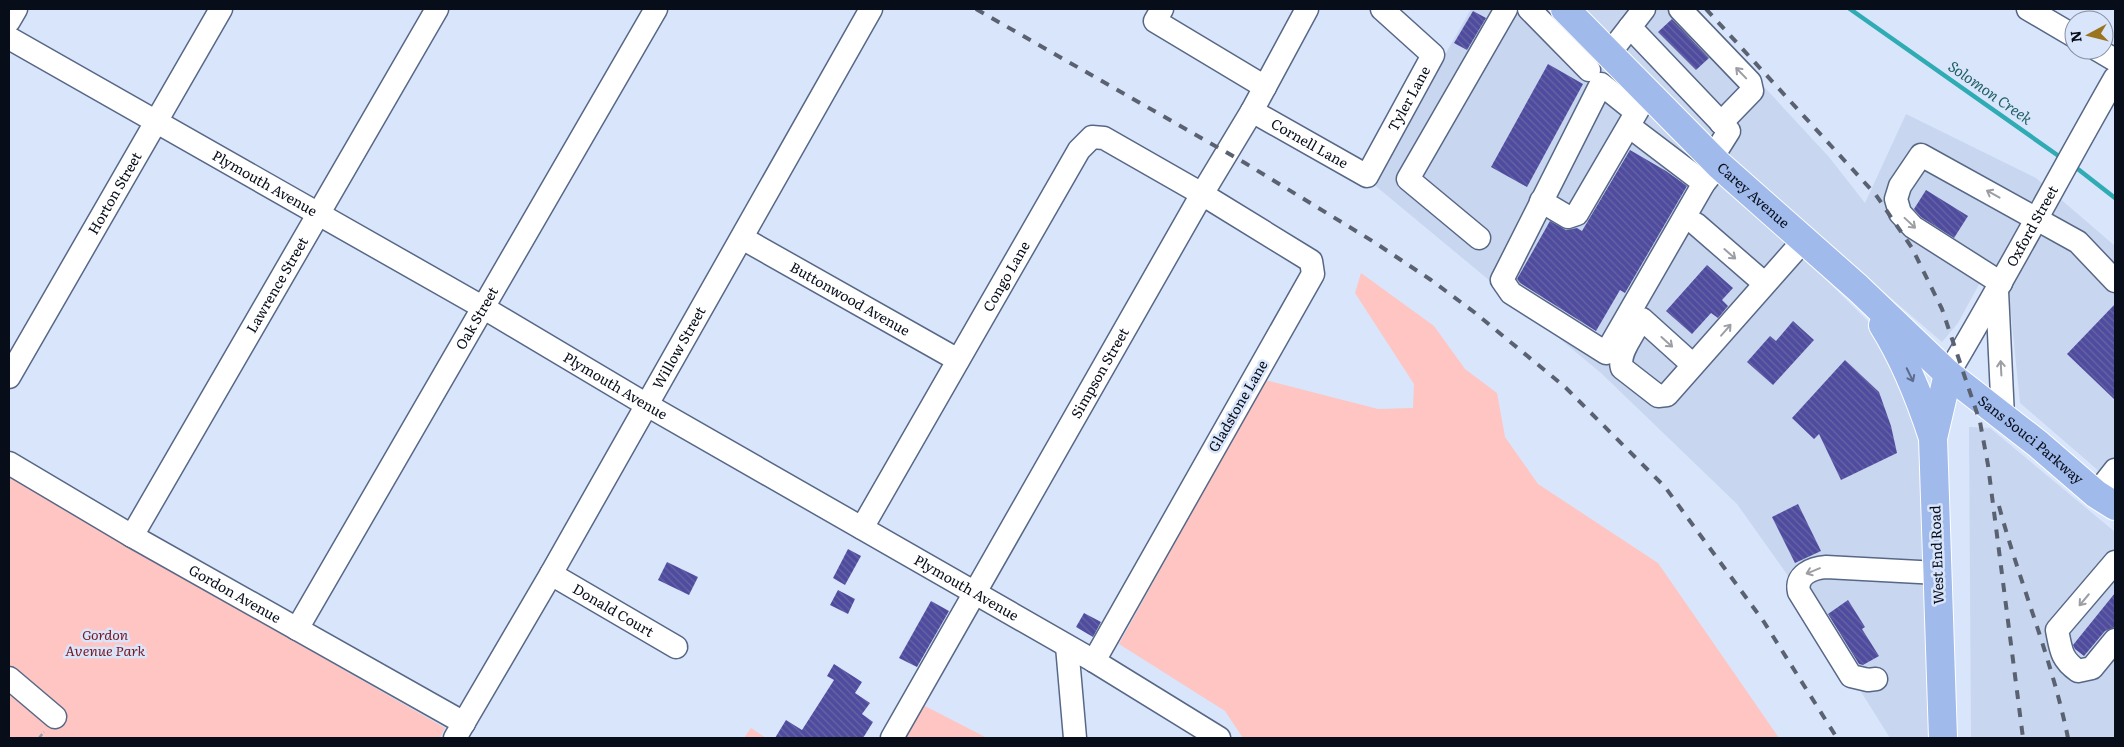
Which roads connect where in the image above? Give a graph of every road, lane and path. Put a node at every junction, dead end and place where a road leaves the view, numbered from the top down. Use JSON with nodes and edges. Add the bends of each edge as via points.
{"nodes":[{"id":1,"x":16,"y":9,"type":"edge"},
{"id":2,"x":221,"y":9,"type":"edge"},
{"id":3,"x":437,"y":9,"type":"edge"},
{"id":4,"x":656,"y":9,"type":"edge"},
{"id":5,"x":871,"y":9,"type":"edge"},
{"id":6,"x":1307,"y":9,"type":"edge"},
{"id":7,"x":1382,"y":9,"type":"edge"},
{"id":8,"x":1506,"y":9,"type":"edge"},
{"id":9,"x":1529,"y":9,"type":"edge"},
{"id":10,"x":1565,"y":9,"type":"edge"},
{"id":11,"x":1644,"y":9,"type":"edge"},
{"id":12,"x":1680,"y":9,"type":"edge"},
{"id":13,"x":2028,"y":9,"type":"edge"},
{"id":14,"x":1159,"y":15,"type":"edge"},
{"id":15,"x":9,"y":22,"type":"edge"},
{"id":16,"x":1630,"y":27,"type":"junction"},
{"id":17,"x":2064,"y":30,"type":"edge"},
{"id":18,"x":9,"y":38,"type":"edge"},
{"id":19,"x":1599,"y":62,"type":"junction"},
{"id":20,"x":2115,"y":78,"type":"edge"},
{"id":21,"x":1265,"y":87,"type":"junction"},
{"id":22,"x":1252,"y":111,"type":"junction"},
{"id":23,"x":1638,"y":111,"type":"junction"},
{"id":24,"x":156,"y":122,"type":"junction"},
{"id":25,"x":1721,"y":123,"type":"junction"},
{"id":26,"x":1715,"y":169,"type":"junction"},
{"id":27,"x":1368,"y":176,"type":"joint"},
{"id":28,"x":1202,"y":194,"type":"junction"},
{"id":29,"x":1541,"y":201,"type":"junction"},
{"id":30,"x":318,"y":213,"type":"junction"},
{"id":31,"x":2036,"y":218,"type":"junction"},
{"id":32,"x":1696,"y":224,"type":"junction"},
{"id":33,"x":742,"y":238,"type":"junction"},
{"id":34,"x":1479,"y":238,"type":"dead end"},
{"id":35,"x":1804,"y":240,"type":"junction"},
{"id":36,"x":2112,"y":278,"type":"edge"},
{"id":37,"x":1764,"y":283,"type":"junction"},
{"id":38,"x":1999,"y":287,"type":"junction"},
{"id":39,"x":1858,"y":288,"type":"junction"},
{"id":40,"x":484,"y":308,"type":"junction"},
{"id":41,"x":1642,"y":319,"type":"junction"},
{"id":42,"x":958,"y":360,"type":"junction"},
{"id":43,"x":1693,"y":366,"type":"junction"},
{"id":44,"x":1948,"y":374,"type":"junction"},
{"id":45,"x":9,"y":376,"type":"edge"},
{"id":46,"x":647,"y":406,"type":"junction"},
{"id":47,"x":2003,"y":417,"type":"junction"},
{"id":48,"x":1933,"y":438,"type":"junction"},
{"id":49,"x":9,"y":463,"type":"edge"},
{"id":50,"x":2115,"y":470,"type":"edge"},
{"id":51,"x":2110,"y":505,"type":"edge"},
{"id":52,"x":862,"y":528,"type":"junction"},
{"id":53,"x":132,"y":536,"type":"junction"},
{"id":54,"x":2115,"y":562,"type":"edge"},
{"id":55,"x":1938,"y":573,"type":"junction"},
{"id":56,"x":551,"y":574,"type":"junction"},
{"id":57,"x":974,"y":593,"type":"junction"},
{"id":58,"x":297,"y":629,"type":"junction"},
{"id":59,"x":2115,"y":640,"type":"edge"},
{"id":60,"x":1067,"y":646,"type":"junction"},
{"id":61,"x":676,"y":647,"type":"dead end"},
{"id":62,"x":1094,"y":661,"type":"junction"},
{"id":63,"x":9,"y":678,"type":"edge"},
{"id":64,"x":1876,"y":679,"type":"dead end"},
{"id":65,"x":55,"y":717,"type":"dead end"},
{"id":66,"x":459,"y":731,"type":"edge"},
{"id":67,"x":892,"y":738,"type":"edge"},
{"id":68,"x":1075,"y":738,"type":"edge"},
{"id":69,"x":1219,"y":738,"type":"edge"},
{"id":70,"x":1943,"y":738,"type":"edge"}],
"edges":[{"from":1,"to":15,"type":"street"},
{"from":2,"to":24,"type":"street","name":"Horton Street"},
{"from":3,"to":30,"type":"street","name":"Lawrence Street"},
{"from":4,"to":40,"type":"street","name":"Oak Street"},
{"from":5,"to":33,"type":"street","name":"Willow Street"},
{"from":6,"to":21,"type":"street","name":"Simpson Street"},
{"from":7,"to":27,"type":"street","name":"Tyler Lane","via":[[1433,54]]},
{"from":8,"to":34,"type":"street","via":[[1408,179]]},
{"from":9,"to":19,"type":"street"},
{"from":10,"to":19,"type":"main road","name":"Carey Avenue"},
{"from":11,"to":16,"type":"street"},
{"from":25,"to":12,"type":"street","one_way":true,"via":[[1752,91],[1750,82]]},
{"from":13,"to":17,"type":"street"},
{"from":14,"to":21,"type":"street"},
{"from":16,"to":19,"type":"street"},
{"from":16,"to":25,"type":"street"},
{"from":18,"to":24,"type":"street","name":"Plymouth Avenue"},
{"from":19,"to":23,"type":"main road","name":"Carey Avenue"},
{"from":20,"to":31,"type":"street","name":"Oxford Street"},
{"from":21,"to":22,"type":"street","name":"Simpson Street"},
{"from":22,"to":27,"type":"street","name":"Cornell Lane"},
{"from":22,"to":28,"type":"street","name":"Simpson Street"},
{"from":23,"to":26,"type":"main road","name":"Carey Avenue"},
{"from":23,"to":26,"type":"street"},
{"from":23,"to":29,"type":"street","via":[[1577,214],[1568,216]]},
{"from":23,"to":29,"type":"street","via":[[1601,84]]},
{"from":24,"to":30,"type":"street","name":"Plymouth Avenue"},
{"from":24,"to":45,"type":"street","name":"Horton Street"},
{"from":25,"to":26,"type":"street","via":[[1729,131]]},
{"from":26,"to":29,"type":"street","via":[[1606,352],[1511,293],[1502,280]]},
{"from":26,"to":32,"type":"street"},
{"from":26,"to":35,"type":"main road","name":"Carey Avenue"},
{"from":28,"to":42,"type":"street","name":"Congo Lane","via":[[1104,138],[1092,137],[1079,150]]},
{"from":28,"to":57,"type":"street","name":"Simpson Street"},
{"from":28,"to":62,"type":"street","name":"Gladstone Lane","via":[[1310,261],[1313,274]]},
{"from":30,"to":40,"type":"street","name":"Plymouth Avenue"},
{"from":30,"to":53,"type":"street","name":"Lawrence Street"},
{"from":31,"to":36,"type":"street","via":[[2078,242]]},
{"from":31,"to":38,"type":"street","name":"Oxford Street"},
{"from":31,"to":38,"type":"street","one_way":true,"via":[[1921,155],[1900,186],[1896,199],[1900,213],[1913,227]]},
{"from":32,"to":37,"type":"street","one_way":true},
{"from":32,"to":41,"type":"street"},
{"from":33,"to":42,"type":"street","name":"Buttonwood Avenue"},
{"from":33,"to":46,"type":"street","name":"Willow Street"},
{"from":35,"to":37,"type":"street"},
{"from":35,"to":39,"type":"main road","name":"Carey Avenue"},
{"from":43,"to":37,"type":"street","one_way":true},
{"from":38,"to":44,"type":"street","name":"Oxford Street"},
{"from":47,"to":38,"type":"street","one_way":true},
{"from":39,"to":44,"type":"main road","name":"Carey Avenue"},
{"from":39,"to":48,"type":"main road","one_way":true,"via":[[1895,343],[1916,387]]},
{"from":40,"to":46,"type":"street","name":"Plymouth Avenue"},
{"from":40,"to":58,"type":"street","name":"Oak Street"},
{"from":41,"to":43,"type":"street","one_way":true},
{"from":41,"to":43,"type":"street","via":[[1622,354],[1622,368],[1658,396],[1667,396]]},
{"from":42,"to":52,"type":"street","name":"Congo Lane"},
{"from":44,"to":47,"type":"main road","name":"Sans Souci Parkway"},
{"from":44,"to":48,"type":"main road","name":"West End Road"},
{"from":46,"to":52,"type":"street","name":"Plymouth Avenue"},
{"from":46,"to":56,"type":"street","name":"Willow Street"},
{"from":47,"to":51,"type":"main road","name":"Sans Souci Parkway"},
{"from":48,"to":55,"type":"main road","name":"West End Road"},
{"from":49,"to":53,"type":"street","name":"Gordon Avenue"},
{"from":50,"to":51,"type":"street"},
{"from":52,"to":57,"type":"street","name":"Plymouth Avenue"},
{"from":53,"to":58,"type":"street","name":"Gordon Avenue"},
{"from":54,"to":59,"type":"street","one_way":true,"via":[[2057,630],[2067,663],[2078,671],[2092,668]]},
{"from":55,"to":64,"type":"street","one_way":true,"via":[[1816,568],[1800,578],[1797,585],[1802,598],[1851,676]]},
{"from":55,"to":70,"type":"main road","name":"West End Road"},
{"from":56,"to":61,"type":"street","name":"Donald Court"},
{"from":56,"to":66,"type":"street","name":"Willow Street"},
{"from":57,"to":60,"type":"street","name":"Plymouth Avenue"},
{"from":57,"to":67,"type":"street","name":"Simpson Street"},
{"from":58,"to":66,"type":"street","name":"Gordon Avenue"},
{"from":60,"to":62,"type":"street","name":"Plymouth Avenue"},
{"from":60,"to":68,"type":"street"},
{"from":62,"to":69,"type":"street","name":"Plymouth Avenue"},
{"from":63,"to":65,"type":"street"}]}
